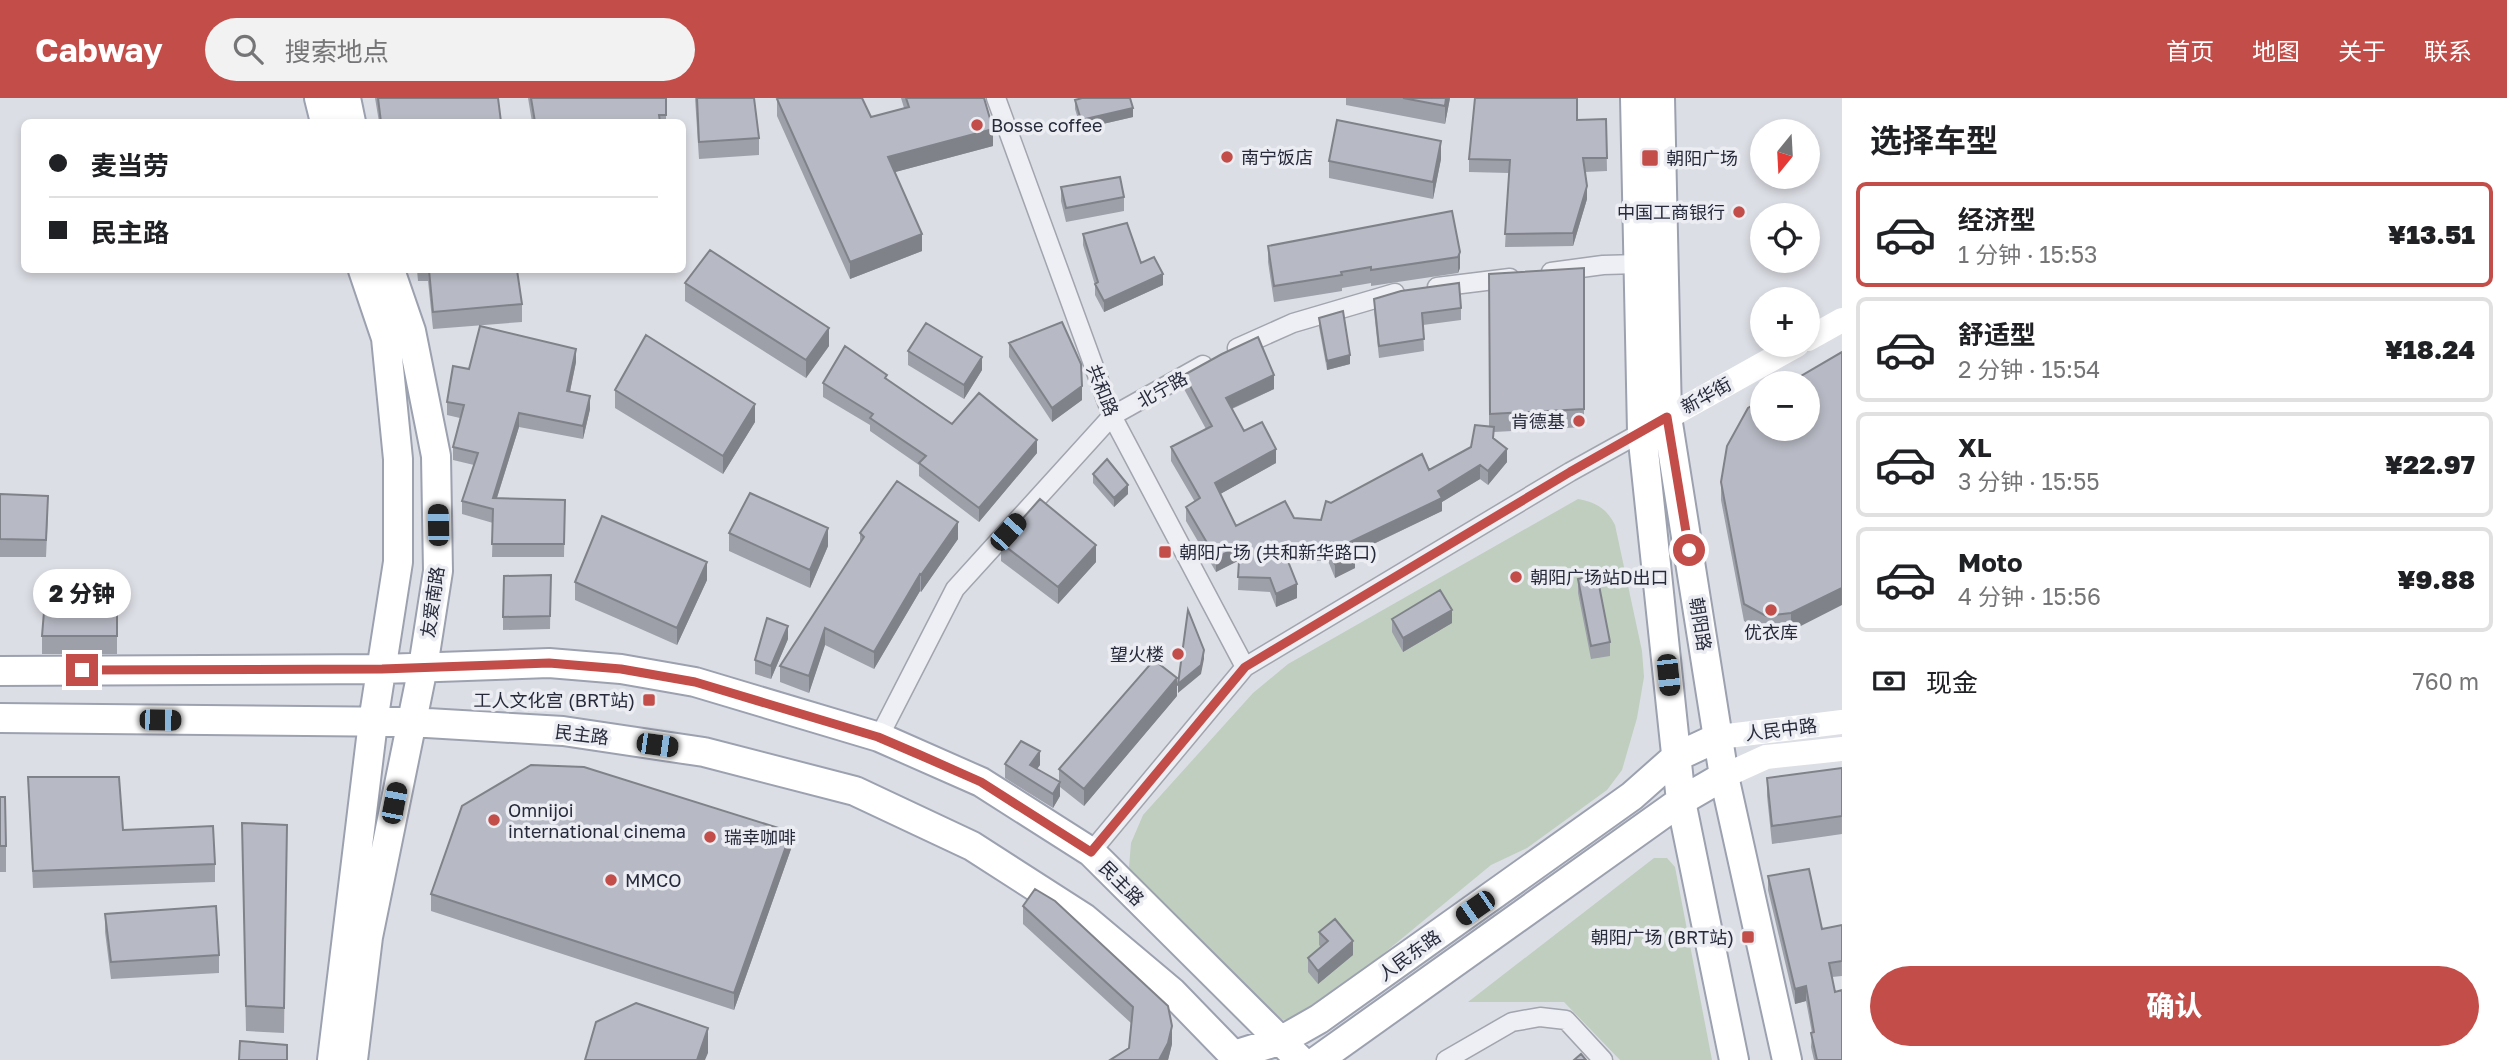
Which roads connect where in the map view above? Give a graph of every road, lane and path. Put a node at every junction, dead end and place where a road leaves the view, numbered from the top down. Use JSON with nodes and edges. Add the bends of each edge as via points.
{"nodes":[{"id":1,"x":319,"y":98,"type":"edge"},
{"id":2,"x":346,"y":98,"type":"edge"},
{"id":3,"x":996,"y":98,"type":"edge"},
{"id":4,"x":1636,"y":98,"type":"edge"},
{"id":5,"x":1660,"y":98,"type":"edge"},
{"id":6,"x":324,"y":119,"type":"edge"},
{"id":7,"x":350,"y":119,"type":"edge"},
{"id":8,"x":1639,"y":264,"type":"junction"},
{"id":9,"x":364,"y":273,"type":"edge"},
{"id":10,"x":391,"y":273,"type":"edge"},
{"id":11,"x":1842,"y":320,"type":"edge"},
{"id":12,"x":1820,"y":332,"type":"edge"},
{"id":13,"x":1775,"y":357,"type":"edge"},
{"id":14,"x":1112,"y":416,"type":"junction"},
{"id":15,"x":1667,"y":417,"type":"junction"},
{"id":16,"x":1642,"y":432,"type":"junction"},
{"id":17,"x":423,"y":667,"type":"junction"},
{"id":18,"x":1245,"y":667,"type":"junction"},
{"id":19,"x":382,"y":669,"type":"junction"},
{"id":20,"x":0,"y":671,"type":"edge"},
{"id":21,"x":0,"y":718,"type":"edge"},
{"id":22,"x":373,"y":722,"type":"junction"},
{"id":23,"x":410,"y":722,"type":"junction"},
{"id":24,"x":1842,"y":722,"type":"edge"},
{"id":25,"x":878,"y":737,"type":"junction"},
{"id":26,"x":1719,"y":737,"type":"junction"},
{"id":27,"x":1842,"y":749,"type":"edge"},
{"id":28,"x":1676,"y":757,"type":"junction"},
{"id":29,"x":1724,"y":776,"type":"junction"},
{"id":30,"x":1681,"y":801,"type":"junction"},
{"id":31,"x":1091,"y":852,"type":"junction"},
{"id":32,"x":1291,"y":1050,"type":"edge"},
{"id":33,"x":1233,"y":1058,"type":"edge"},
{"id":34,"x":332,"y":1060,"type":"edge"},
{"id":35,"x":353,"y":1060,"type":"edge"},
{"id":36,"x":1318,"y":1060,"type":"edge"},
{"id":37,"x":1446,"y":1060,"type":"edge"},
{"id":38,"x":1603,"y":1060,"type":"edge"},
{"id":39,"x":1734,"y":1060,"type":"edge"},
{"id":40,"x":1787,"y":1060,"type":"edge"}],
"edges":[{"from":1,"to":6,"type":"main road"},
{"from":2,"to":7,"type":"main road"},
{"from":3,"to":14,"type":"street","name":"共和路"},
{"from":4,"to":8,"type":"main road"},
{"from":5,"to":15,"type":"main road","name":"朝阳路"},
{"from":8,"to":14,"type":"street","name":"北宁路","via":[[1399,292],[1293,323],[1217,357]]},
{"from":8,"to":16,"type":"main road"},
{"from":9,"to":19,"type":"main road","via":[[386,338],[398,459],[398,562]]},
{"from":10,"to":17,"type":"main road","name":"友爱南路","via":[[411,331],[436,456],[438,571]]},
{"from":11,"to":12,"type":"main road"},
{"from":13,"to":15,"type":"main road","name":"新华街"},
{"from":14,"to":18,"type":"street","name":"共和路"},
{"from":14,"to":25,"type":"street","name":"北宁路","via":[[956,589]]},
{"from":15,"to":16,"type":"main road","name":"新华街"},
{"from":15,"to":26,"type":"main road","name":"朝阳路"},
{"from":16,"to":18,"type":"street","name":"新华街"},
{"from":16,"to":28,"type":"main road"},
{"from":17,"to":19,"type":"main road","name":"民主路"},
{"from":17,"to":23,"type":"main road","name":"友爱南路"},
{"from":17,"to":25,"type":"main road","name":"民主路","via":[[549,663],[621,669],[695,682]]},
{"from":18,"to":31,"type":"street","name":"新华街"},
{"from":19,"to":20,"type":"main road","name":"民主路"},
{"from":19,"to":22,"type":"main road"},
{"from":21,"to":22,"type":"main road","name":"民主路"},
{"from":22,"to":23,"type":"main road","name":"民主路"},
{"from":22,"to":34,"type":"main road"},
{"from":23,"to":33,"type":"main road","name":"民主路","via":[[563,731],[704,752],[855,791],[972,846],[1084,918],[1172,992]]},
{"from":23,"to":35,"type":"main road","name":"友爱南路","via":[[368,937]]},
{"from":24,"to":26,"type":"main road","name":"人民中路"},
{"from":25,"to":31,"type":"main road","name":"民主路","via":[[981,782]]},
{"from":26,"to":28,"type":"main road","name":"人民东路"},
{"from":26,"to":29,"type":"main road","name":"朝阳路"},
{"from":27,"to":29,"type":"main road","name":"人民中路","via":[[1766,757]]},
{"from":28,"to":30,"type":"main road"},
{"from":28,"to":32,"type":"main road","name":"人民东路","via":[[1632,796],[1319,1019]]},
{"from":29,"to":30,"type":"main road","name":"人民东路"},
{"from":29,"to":40,"type":"main road","name":"朝阳路"},
{"from":30,"to":36,"type":"main road","name":"人民东路"},
{"from":30,"to":39,"type":"main road"},
{"from":31,"to":32,"type":"main road","name":"民主路"},
{"from":32,"to":33,"type":"main road","name":"人民东路"},
{"from":37,"to":38,"type":"street","via":[[1512,1022],[1539,1017],[1566,1020]]}]}
